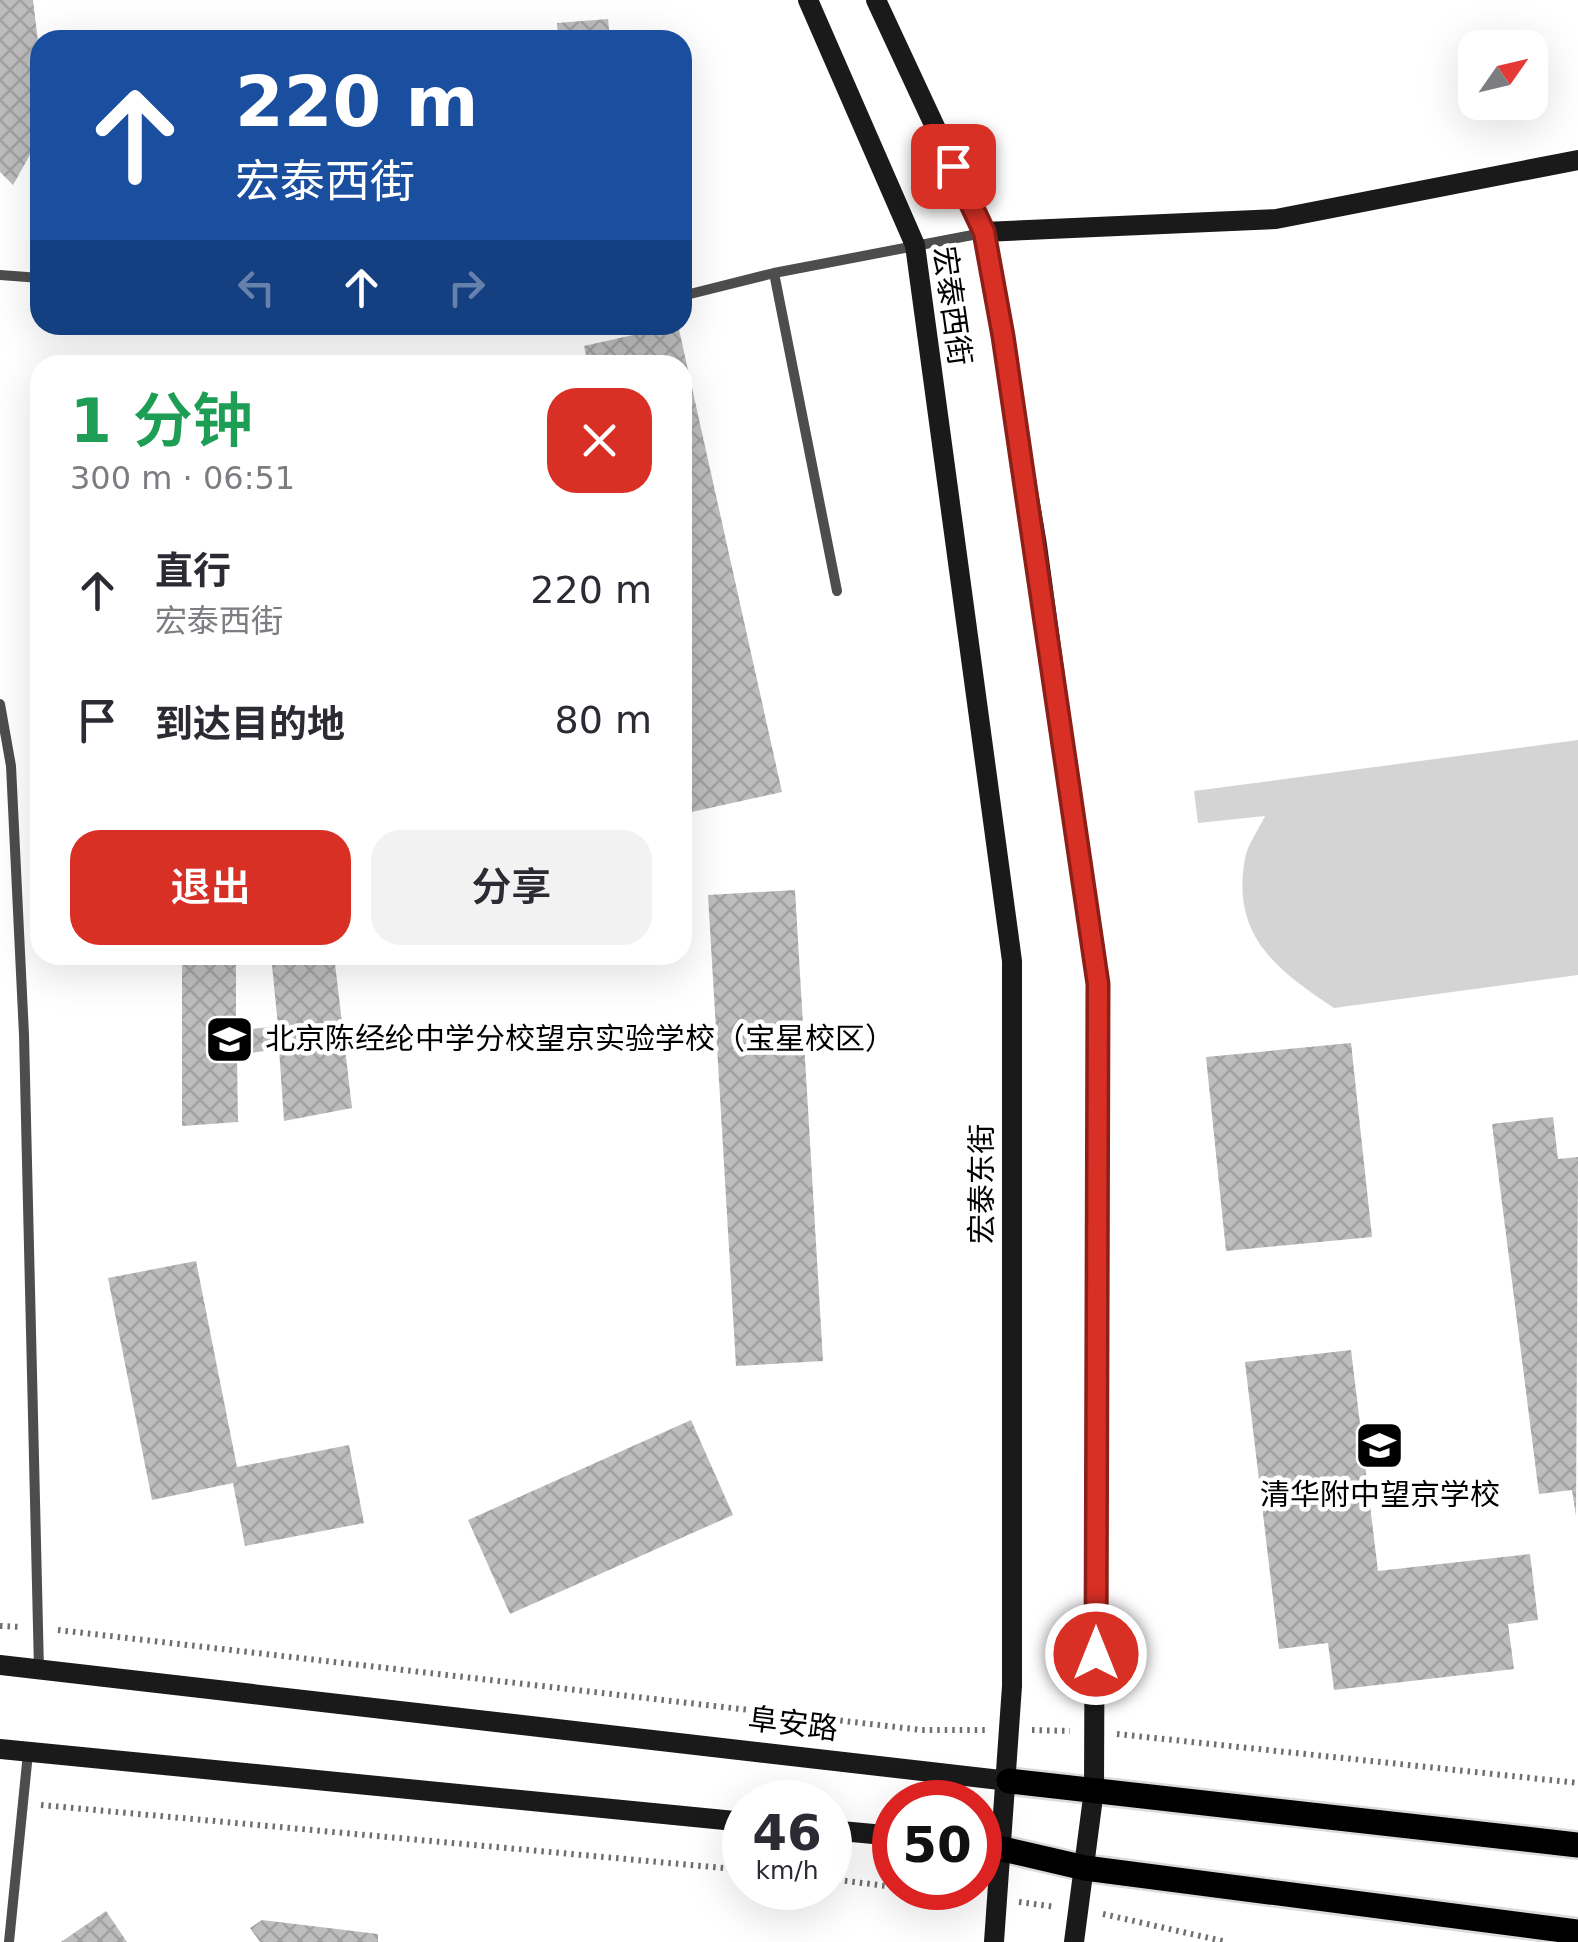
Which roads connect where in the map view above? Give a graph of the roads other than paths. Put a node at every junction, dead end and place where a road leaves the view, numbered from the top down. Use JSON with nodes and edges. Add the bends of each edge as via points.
{"nodes":[{"id":1,"x":808,"y":0,"type":"edge"},
{"id":2,"x":876,"y":0,"type":"edge"},
{"id":3,"x":1578,"y":160,"type":"edge"},
{"id":4,"x":984,"y":232,"type":"junction"},
{"id":5,"x":915,"y":246,"type":"junction"},
{"id":6,"x":774,"y":273,"type":"junction"},
{"id":7,"x":0,"y":275,"type":"edge"},
{"id":8,"x":30,"y":277,"type":"edge"},
{"id":9,"x":692,"y":294,"type":"edge"},
{"id":10,"x":951,"y":522,"type":"joint"},
{"id":11,"x":837,"y":591,"type":"dead end"},
{"id":12,"x":0,"y":704,"type":"edge"},
{"id":13,"x":0,"y":1666,"type":"edge"},
{"id":14,"x":39,"y":1670,"type":"junction"},
{"id":15,"x":0,"y":1749,"type":"edge"},
{"id":16,"x":28,"y":1753,"type":"junction"},
{"id":17,"x":1008,"y":1781,"type":"junction"},
{"id":18,"x":1094,"y":1790,"type":"junction"},
{"id":19,"x":1002,"y":1806,"type":"edge"},
{"id":20,"x":722,"y":1820,"type":"edge"},
{"id":21,"x":1578,"y":1845,"type":"edge"},
{"id":22,"x":1002,"y":1850,"type":"edge"},
{"id":23,"x":1085,"y":1868,"type":"junction"},
{"id":24,"x":993,"y":1910,"type":"edge"},
{"id":25,"x":1578,"y":1932,"type":"edge"},
{"id":26,"x":9,"y":1942,"type":"edge"},
{"id":27,"x":994,"y":1942,"type":"edge"},
{"id":28,"x":1074,"y":1942,"type":"edge"}],
"edges":[{"from":1,"to":5,"type":"main road","name":"宏泰西街"},
{"from":2,"to":4,"type":"main road","name":"宏泰西街"},
{"from":3,"to":4,"type":"main road","via":[[1276,219]]},
{"from":4,"to":5,"type":"street"},
{"from":4,"to":18,"type":"main road","name":"宏泰西街","via":[[1098,984]]},
{"from":5,"to":6,"type":"street"},
{"from":5,"to":10,"type":"main road","name":"宏泰西街"},
{"from":6,"to":9,"type":"street"},
{"from":6,"to":11,"type":"street"},
{"from":7,"to":8,"type":"street"},
{"from":10,"to":17,"type":"main road","name":"宏泰东街","via":[[1012,961]]},
{"from":12,"to":14,"type":"street","via":[[12,766],[24,1035]]},
{"from":13,"to":14,"type":"main road","name":"阜安路"},
{"from":14,"to":17,"type":"main road","name":"阜安路"},
{"from":15,"to":16,"type":"main road"},
{"from":16,"to":20,"type":"main road"},
{"from":16,"to":26,"type":"street"},
{"from":17,"to":18,"type":"main road","name":"阜安路"},
{"from":17,"to":19,"type":"main road","name":"宏泰东街"},
{"from":18,"to":21,"type":"main road","name":"阜安路"},
{"from":18,"to":23,"type":"main road","name":"宏泰西街"},
{"from":22,"to":23,"type":"main road"},
{"from":23,"to":25,"type":"main road"},
{"from":23,"to":28,"type":"main road","name":"宏泰西街"},
{"from":24,"to":27,"type":"main road","name":"宏泰东街"}]}
